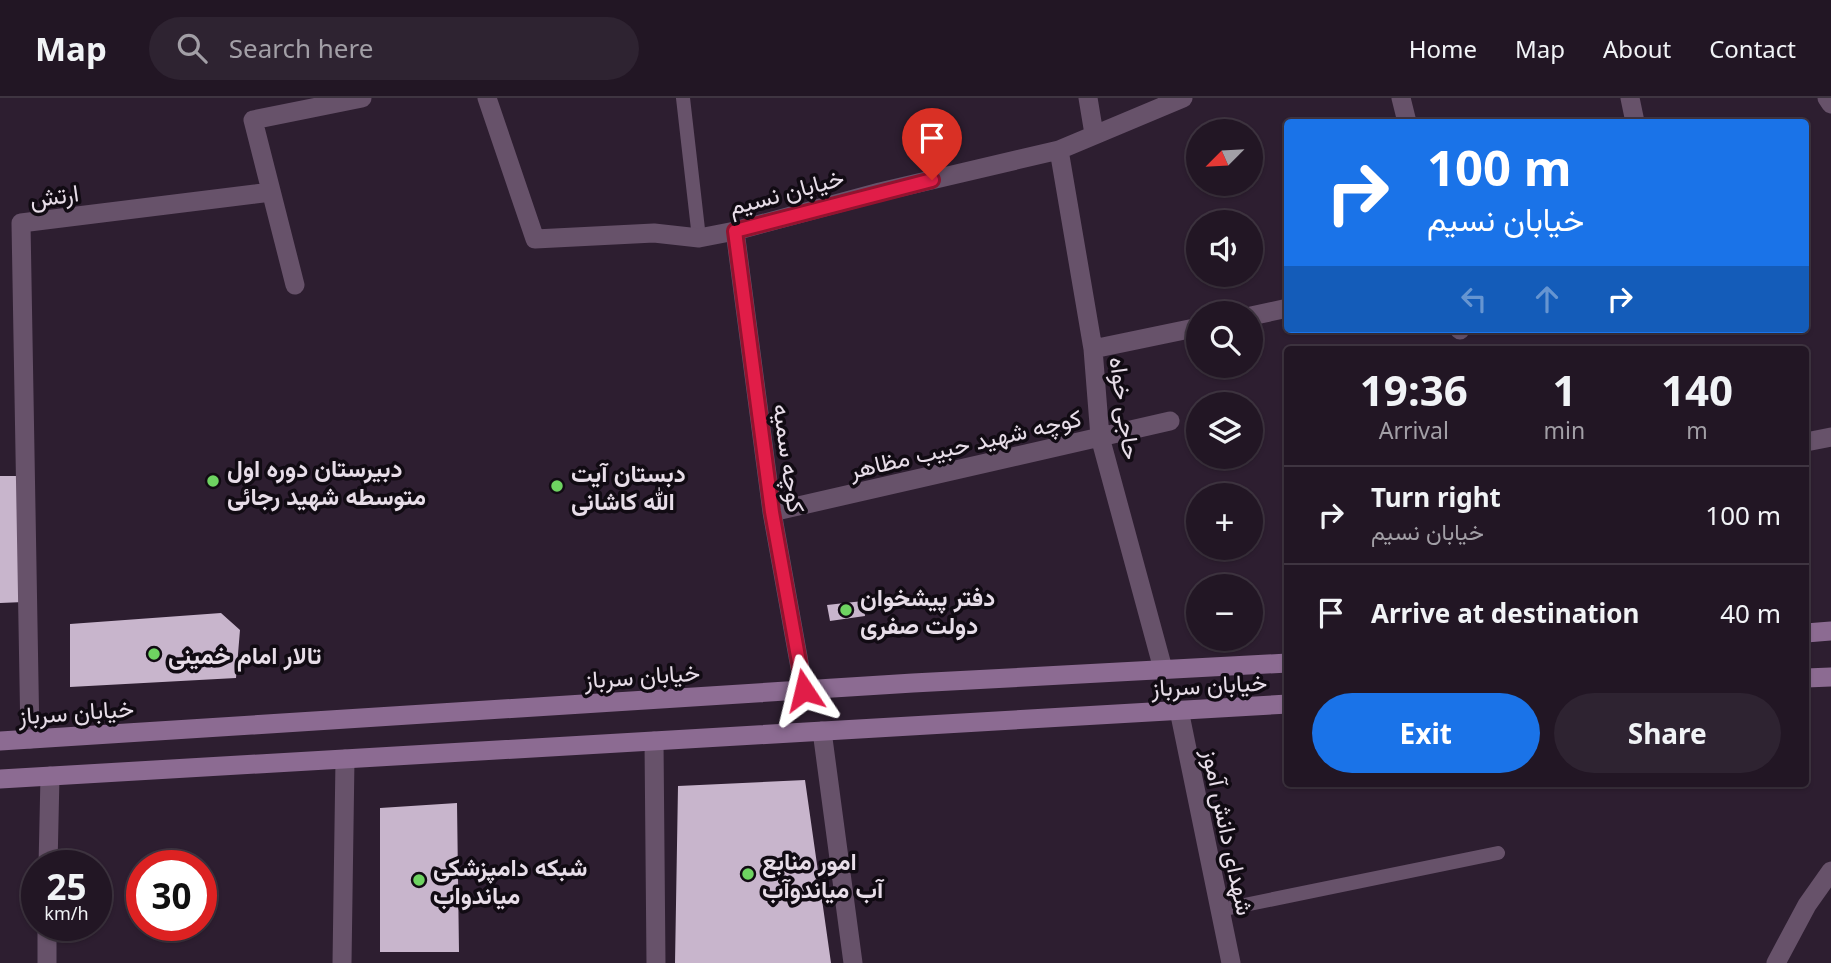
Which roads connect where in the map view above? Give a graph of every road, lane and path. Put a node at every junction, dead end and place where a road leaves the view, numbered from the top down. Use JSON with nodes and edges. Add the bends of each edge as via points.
{"nodes":[{"id":1,"x":362,"y":98,"type":"edge"},
{"id":2,"x":487,"y":98,"type":"edge"},
{"id":3,"x":683,"y":98,"type":"edge"},
{"id":4,"x":1088,"y":98,"type":"edge"},
{"id":5,"x":1183,"y":98,"type":"edge"},
{"id":6,"x":1401,"y":98,"type":"edge"},
{"id":7,"x":1630,"y":98,"type":"edge"},
{"id":8,"x":1827,"y":98,"type":"edge"},
{"id":9,"x":1831,"y":104,"type":"edge"},
{"id":10,"x":1406,"y":119,"type":"edge"},
{"id":11,"x":1634,"y":119,"type":"edge"},
{"id":12,"x":1094,"y":134,"type":"junction"},
{"id":13,"x":1059,"y":150,"type":"junction"},
{"id":14,"x":271,"y":191,"type":"junction"},
{"id":15,"x":735,"y":231,"type":"junction"},
{"id":16,"x":699,"y":238,"type":"junction"},
{"id":17,"x":295,"y":285,"type":"dead end"},
{"id":18,"x":1284,"y":309,"type":"edge"},
{"id":19,"x":1263,"y":313,"type":"edge"},
{"id":20,"x":1186,"y":330,"type":"edge"},
{"id":21,"x":1093,"y":349,"type":"junction"},
{"id":22,"x":1170,"y":421,"type":"dead end"},
{"id":23,"x":1100,"y":437,"type":"junction"},
{"id":24,"x":1831,"y":437,"type":"edge"},
{"id":25,"x":1809,"y":441,"type":"edge"},
{"id":26,"x":772,"y":512,"type":"junction"},
{"id":27,"x":1831,"y":631,"type":"edge"},
{"id":28,"x":1809,"y":633,"type":"edge"},
{"id":29,"x":1284,"y":663,"type":"edge"},
{"id":30,"x":1163,"y":669,"type":"junction"},
{"id":31,"x":1831,"y":677,"type":"edge"},
{"id":32,"x":1809,"y":678,"type":"edge"},
{"id":33,"x":804,"y":690,"type":"junction"},
{"id":34,"x":1284,"y":704,"type":"edge"},
{"id":35,"x":1179,"y":710,"type":"junction"},
{"id":36,"x":822,"y":730,"type":"junction"},
{"id":37,"x":30,"y":739,"type":"junction"},
{"id":38,"x":0,"y":741,"type":"edge"},
{"id":39,"x":654,"y":741,"type":"junction"},
{"id":40,"x":345,"y":759,"type":"junction"},
{"id":41,"x":50,"y":776,"type":"junction"},
{"id":42,"x":0,"y":779,"type":"edge"},
{"id":43,"x":48,"y":850,"type":"edge"},
{"id":44,"x":1498,"y":853,"type":"dead end"},
{"id":45,"x":1831,"y":871,"type":"edge"},
{"id":46,"x":1220,"y":910,"type":"junction"},
{"id":47,"x":47,"y":941,"type":"edge"},
{"id":48,"x":47,"y":963,"type":"edge"},
{"id":49,"x":342,"y":963,"type":"edge"},
{"id":50,"x":656,"y":963,"type":"edge"},
{"id":51,"x":853,"y":963,"type":"edge"},
{"id":52,"x":1231,"y":963,"type":"edge"},
{"id":53,"x":1776,"y":963,"type":"edge"}],
"edges":[{"from":1,"to":14,"type":"street","via":[[253,120]]},
{"from":2,"to":16,"type":"street","name":"خیابان نسیم","via":[[535,239],[654,233]]},
{"from":3,"to":16,"type":"lane"},
{"from":4,"to":12,"type":"street"},
{"from":5,"to":12,"type":"street","name":"خیابان نسیم"},
{"from":6,"to":10,"type":"street"},
{"from":7,"to":11,"type":"street"},
{"from":8,"to":9,"type":"street"},
{"from":12,"to":13,"type":"street","name":"خیابان نسیم"},
{"from":13,"to":15,"type":"street","name":"خیابان نسیم"},
{"from":13,"to":21,"type":"street","name":"حاجی خواه"},
{"from":14,"to":17,"type":"street"},
{"from":14,"to":37,"type":"street","name":"ارتش","via":[[21,223]]},
{"from":15,"to":16,"type":"street","name":"خیابان نسیم"},
{"from":15,"to":26,"type":"street","name":"کوچه سمیه"},
{"from":18,"to":19,"type":"street"},
{"from":20,"to":21,"type":"street"},
{"from":21,"to":23,"type":"street","name":"حاجی خواه"},
{"from":22,"to":23,"type":"street","name":"کوچه شهید حبیب مظاهر"},
{"from":23,"to":26,"type":"street","name":"کوچه شهید حبیب مظاهر"},
{"from":23,"to":30,"type":"street","name":"حاجی خواه"},
{"from":24,"to":25,"type":"street"},
{"from":26,"to":33,"type":"street","name":"کوچه سمیه"},
{"from":27,"to":28,"type":"main road"},
{"from":29,"to":30,"type":"main road","name":"خیابان سرباز"},
{"from":30,"to":33,"type":"main road","name":"خیابان سرباز"},
{"from":31,"to":32,"type":"main road"},
{"from":33,"to":37,"type":"main road","name":"خیابان سرباز"},
{"from":34,"to":35,"type":"main road","name":"خیابان سرباز"},
{"from":35,"to":36,"type":"main road","name":"خیابان سرباز"},
{"from":35,"to":46,"type":"street","name":"شهدای دانش آموز"},
{"from":36,"to":39,"type":"main road","name":"خیابان سرباز"},
{"from":36,"to":51,"type":"street"},
{"from":37,"to":38,"type":"main road","name":"خیابان سرباز"},
{"from":39,"to":40,"type":"main road","name":"خیابان سرباز"},
{"from":39,"to":50,"type":"street"},
{"from":40,"to":41,"type":"main road","name":"خیابان سرباز"},
{"from":40,"to":49,"type":"street"},
{"from":41,"to":42,"type":"main road","name":"خیابان سرباز"},
{"from":41,"to":43,"type":"street"},
{"from":44,"to":46,"type":"lane"},
{"from":45,"to":53,"type":"street"},
{"from":46,"to":52,"type":"street","name":"شهدای دانش آموز"},
{"from":47,"to":48,"type":"street"}]}
